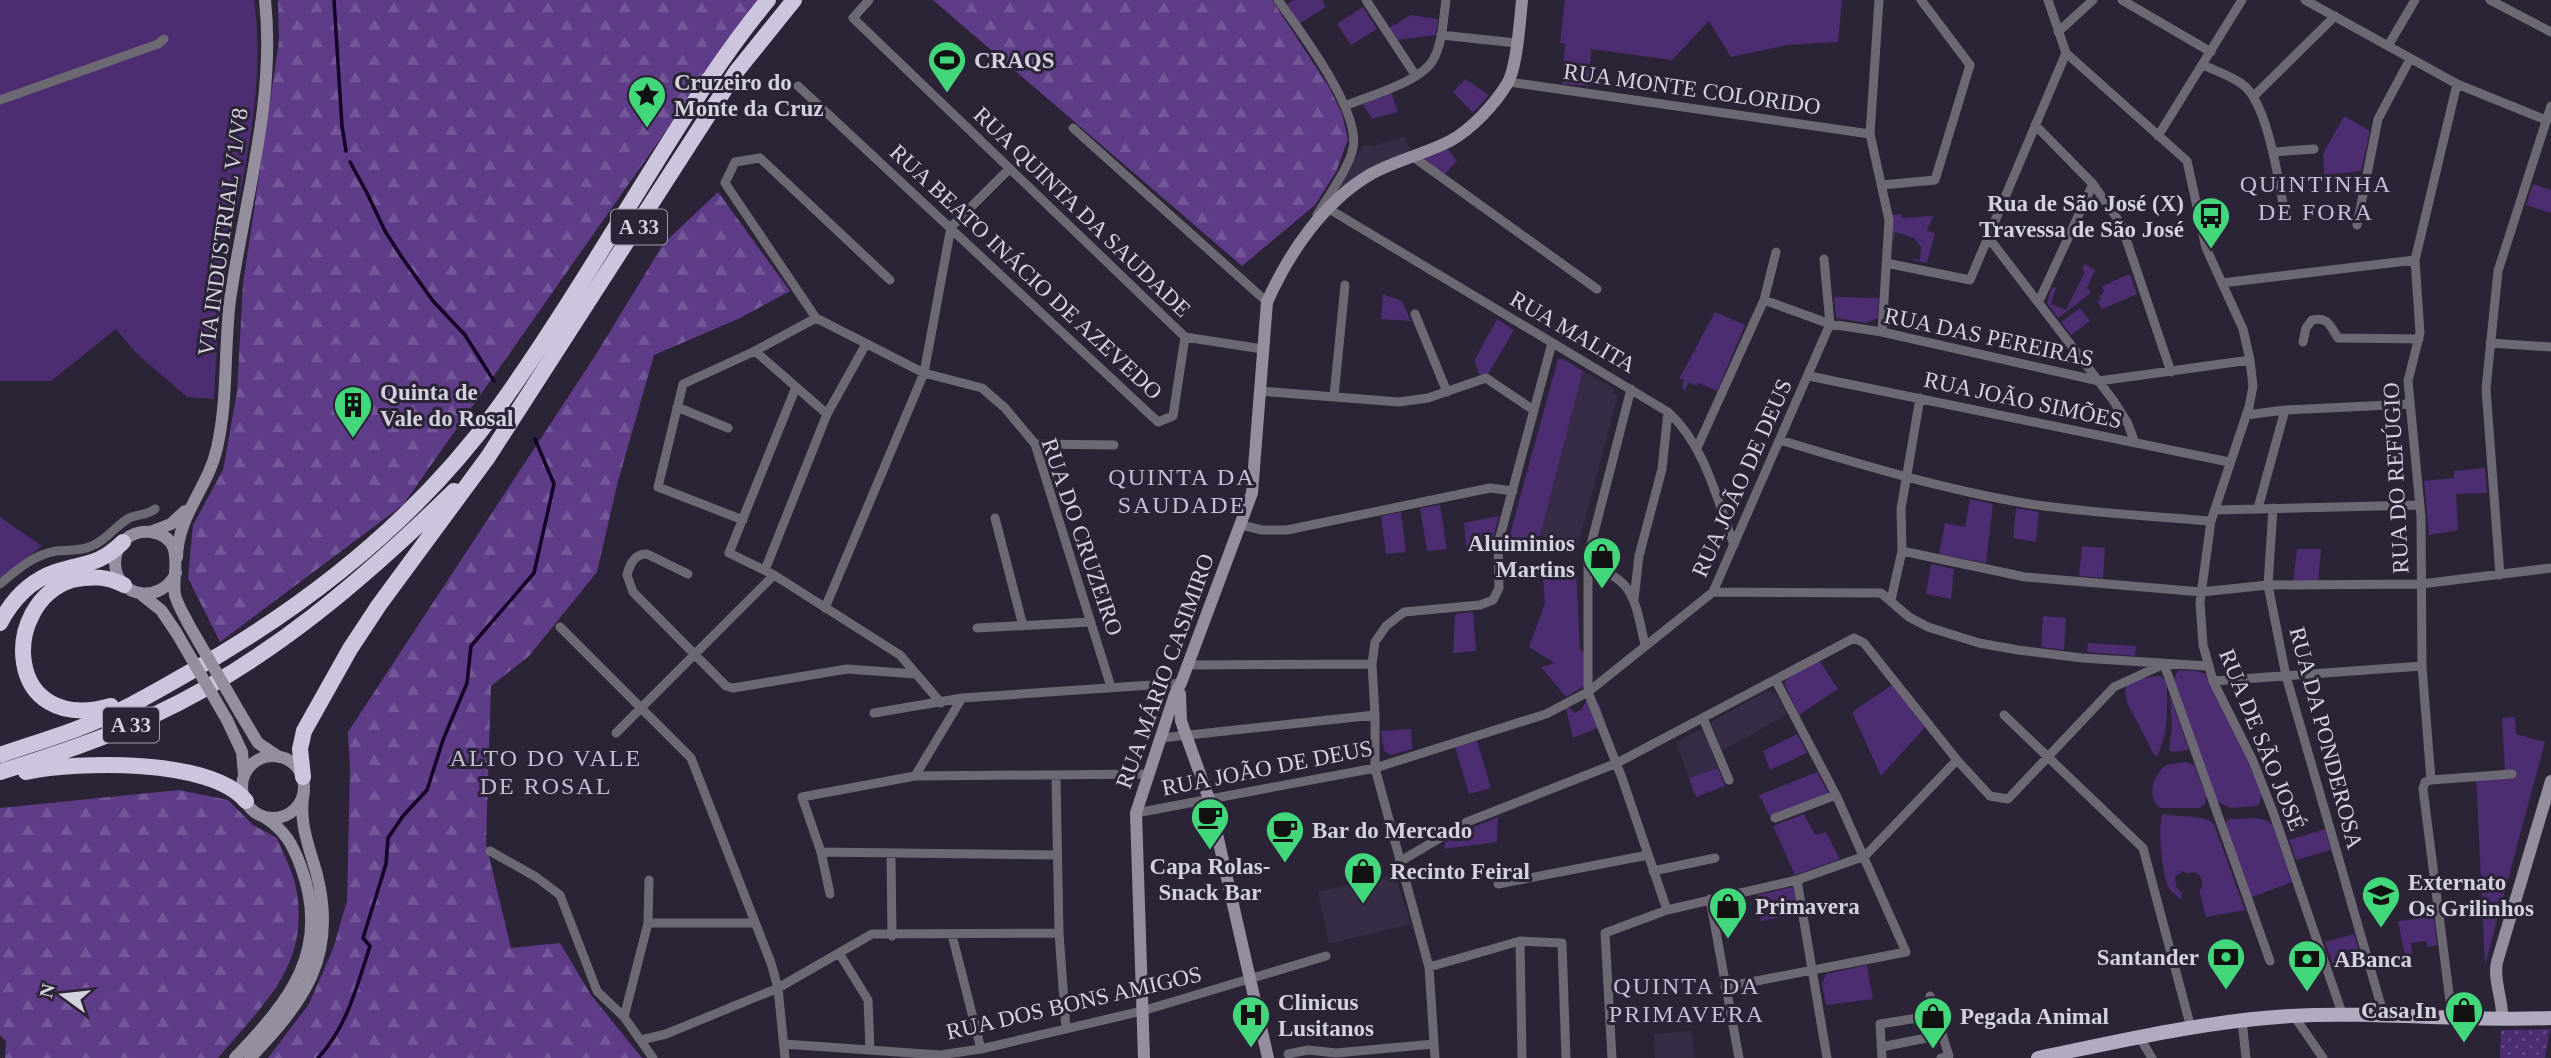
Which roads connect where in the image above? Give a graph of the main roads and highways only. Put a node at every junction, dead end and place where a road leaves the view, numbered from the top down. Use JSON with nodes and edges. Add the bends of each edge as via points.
{"nodes":[{"id":1,"x":265,"y":0,"type":"edge"},
{"id":2,"x":768,"y":0,"type":"edge"},
{"id":3,"x":794,"y":0,"type":"edge"},
{"id":4,"x":1522,"y":0,"type":"edge"},
{"id":5,"x":488,"y":457,"type":"junction"},
{"id":6,"x":190,"y":506,"type":"junction"},
{"id":7,"x":150,"y":532,"type":"junction"},
{"id":8,"x":123,"y":542,"type":"junction"},
{"id":9,"x":177,"y":557,"type":"junction"},
{"id":10,"x":176,"y":573,"type":"junction"},
{"id":11,"x":130,"y":589,"type":"junction"},
{"id":12,"x":0,"y":623,"type":"edge"},
{"id":13,"x":1181,"y":683,"type":"junction"},
{"id":14,"x":160,"y":690,"type":"junction"},
{"id":15,"x":0,"y":755,"type":"edge"},
{"id":16,"x":279,"y":757,"type":"junction"},
{"id":17,"x":0,"y":772,"type":"edge"},
{"id":18,"x":0,"y":778,"type":"edge"},
{"id":19,"x":243,"y":779,"type":"junction"},
{"id":20,"x":2551,"y":781,"type":"edge"},
{"id":21,"x":303,"y":784,"type":"junction"},
{"id":22,"x":246,"y":801,"type":"junction"},
{"id":23,"x":264,"y":817,"type":"junction"},
{"id":24,"x":2502,"y":1018,"type":"junction"},
{"id":25,"x":2551,"y":1018,"type":"edge"},
{"id":26,"x":235,"y":1058,"type":"edge"},
{"id":27,"x":250,"y":1058,"type":"edge"},
{"id":28,"x":1144,"y":1058,"type":"edge"},
{"id":29,"x":1268,"y":1058,"type":"edge"},
{"id":30,"x":2038,"y":1058,"type":"edge"}],
"edges":[{"from":1,"to":6,"type":"main road","name":"VIA INDUSTRIAL V1/V8","via":[[266,73],[228,321],[219,436],[209,472]]},
{"from":2,"to":14,"type":"highway","number":"A 33","via":[[706,82],[594,262],[464,452],[360,557],[260,631]]},
{"from":3,"to":5,"type":"highway","number":"A 33","via":[[736,72]]},
{"from":4,"to":13,"type":"main road","name":"RUA MÁRIO CASIMIRO","via":[[1509,82],[1461,134],[1368,176],[1329,209],[1310,229],[1277,281],[1267,302],[1252,493]]},
{"from":5,"to":17,"type":"highway","number":"A 33","via":[[383,559],[254,660],[153,716]]},
{"from":5,"to":21,"type":"highway","via":[[344,659],[304,731],[300,749]]},
{"from":6,"to":7,"type":"main road","name":"VIA INDUSTRIAL V1/V8","via":[[171,524]]},
{"from":6,"to":9,"type":"main road","name":"VIA INDUSTRIAL V1/V8","via":[[180,531]]},
{"from":7,"to":8,"type":"main road"},
{"from":7,"to":9,"type":"main road","via":[[167,540]]},
{"from":8,"to":11,"type":"main road","via":[[115,564],[118,576]]},
{"from":8,"to":12,"type":"highway","via":[[97,562],[53,573],[31,585]]},
{"from":9,"to":10,"type":"main road"},
{"from":10,"to":11,"type":"main road","via":[[159,591],[147,594]]},
{"from":10,"to":16,"type":"main road","bridge":true,"via":[[176,599],[190,625],[258,743]]},
{"from":11,"to":14,"type":"highway","via":[[108,578],[88,577],[64,582],[35,597],[16,625],[15,665],[31,692],[66,710],[95,710]]},
{"from":11,"to":19,"type":"main road","bridge":true,"via":[[154,603],[176,632],[242,751]]},
{"from":13,"to":28,"type":"main road","name":"RUA MÁRIO CASIMIRO","via":[[1136,813]]},
{"from":13,"to":29,"type":"main road","via":[[1179,706],[1185,736],[1209,799]]},
{"from":14,"to":15,"type":"highway","number":"A 33","via":[[81,728]]},
{"from":16,"to":19,"type":"main road","via":[[254,763]]},
{"from":16,"to":21,"type":"main road","via":[[296,766]]},
{"from":18,"to":22,"type":"highway","via":[[70,765],[135,765],[222,783]]},
{"from":19,"to":22,"type":"main road"},
{"from":20,"to":24,"type":"main road","via":[[2497,962]]},
{"from":21,"to":23,"type":"main road","via":[[299,805],[280,818]]},
{"from":21,"to":27,"type":"main road","via":[[302,825],[322,906],[319,952],[299,1002]]},
{"from":22,"to":23,"type":"main road"},
{"from":23,"to":26,"type":"main road","via":[[294,848],[308,892],[310,935],[299,976],[286,1001]]},
{"from":24,"to":25,"type":"main road"},
{"from":24,"to":30,"type":"main road","via":[[2294,1016],[2242,1020]]}]}
